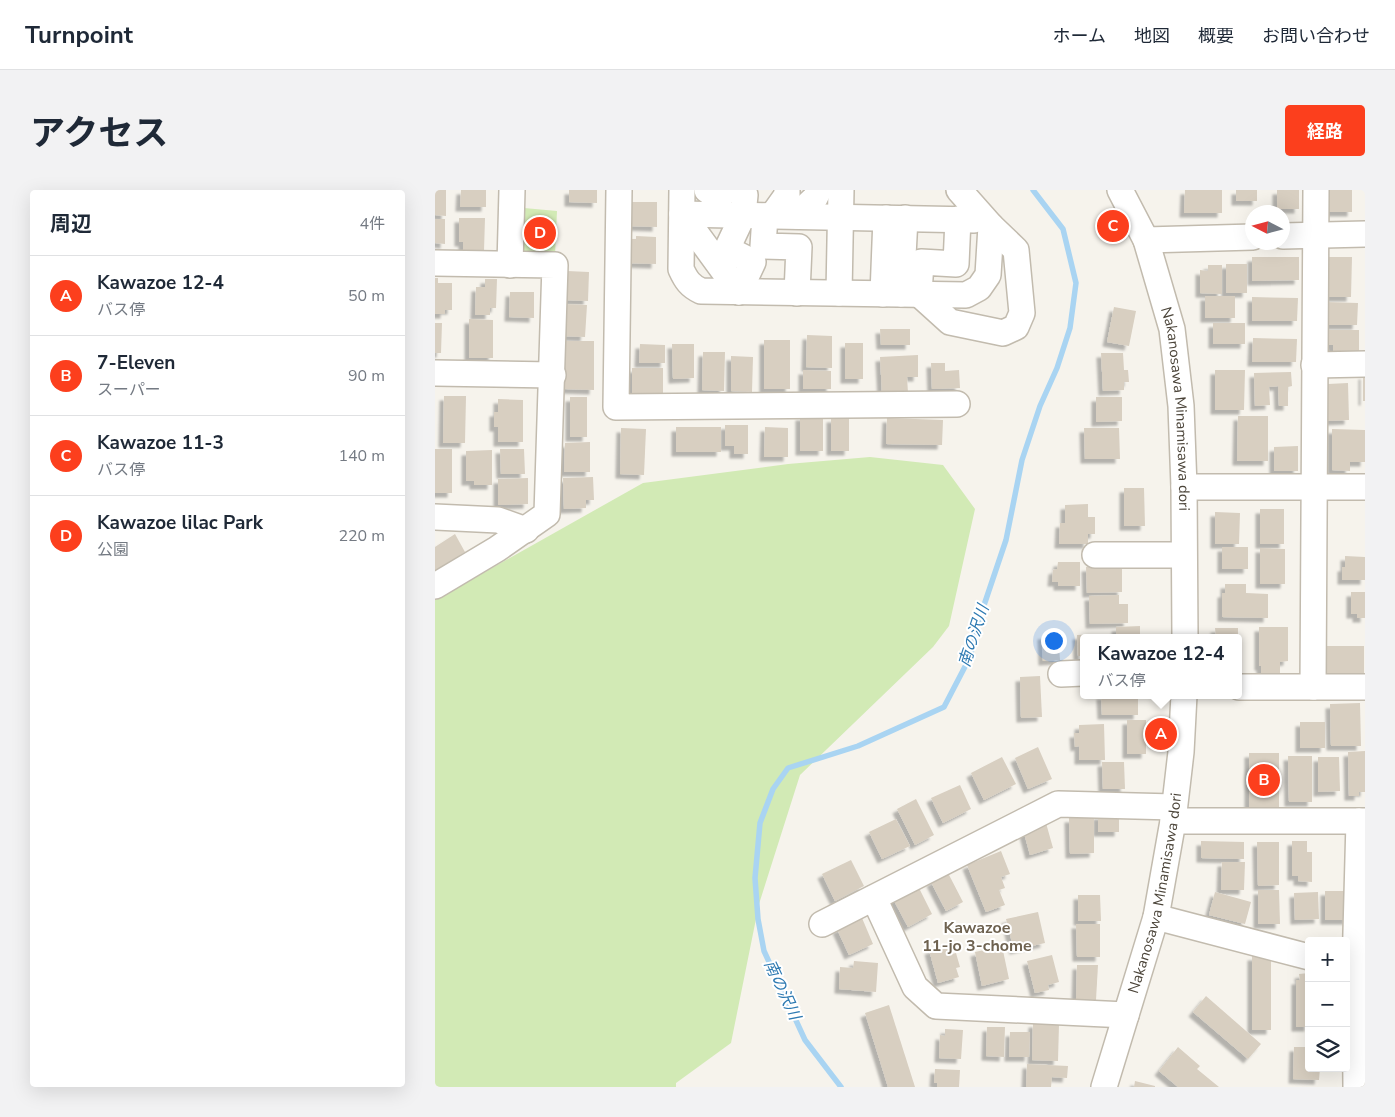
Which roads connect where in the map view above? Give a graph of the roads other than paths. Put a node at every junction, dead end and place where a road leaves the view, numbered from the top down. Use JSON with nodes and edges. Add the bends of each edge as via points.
{"nodes":[{"id":1,"x":512,"y":190,"type":"edge"},
{"id":2,"x":619,"y":190,"type":"edge"},
{"id":3,"x":682,"y":190,"type":"edge"},
{"id":4,"x":707,"y":190,"type":"edge"},
{"id":5,"x":787,"y":190,"type":"edge"},
{"id":6,"x":819,"y":190,"type":"edge"},
{"id":7,"x":841,"y":190,"type":"edge"},
{"id":8,"x":959,"y":190,"type":"edge"},
{"id":9,"x":1120,"y":190,"type":"edge"},
{"id":10,"x":1316,"y":190,"type":"edge"},
{"id":11,"x":755,"y":204,"type":"edge"},
{"id":12,"x":682,"y":214,"type":"junction"},
{"id":13,"x":840,"y":217,"type":"junction"},
{"id":14,"x":895,"y":218,"type":"junction"},
{"id":15,"x":959,"y":219,"type":"junction"},
{"id":16,"x":989,"y":223,"type":"junction"},
{"id":17,"x":1365,"y":234,"type":"edge"},
{"id":18,"x":1316,"y":235,"type":"junction"},
{"id":19,"x":1290,"y":236,"type":"edge"},
{"id":20,"x":1245,"y":237,"type":"edge"},
{"id":21,"x":1146,"y":240,"type":"junction"},
{"id":22,"x":435,"y":263,"type":"edge"},
{"id":23,"x":510,"y":265,"type":"junction"},
{"id":24,"x":739,"y":292,"type":"junction"},
{"id":25,"x":797,"y":293,"type":"junction"},
{"id":26,"x":839,"y":293,"type":"junction"},
{"id":27,"x":901,"y":294,"type":"junction"},
{"id":28,"x":1365,"y":364,"type":"edge"},
{"id":29,"x":1314,"y":365,"type":"junction"},
{"id":30,"x":435,"y":373,"type":"edge"},
{"id":31,"x":553,"y":375,"type":"junction"},
{"id":32,"x":957,"y":404,"type":"dead end"},
{"id":33,"x":1184,"y":486,"type":"junction"},
{"id":34,"x":1313,"y":487,"type":"junction"},
{"id":35,"x":1365,"y":487,"type":"edge"},
{"id":36,"x":435,"y":517,"type":"edge"},
{"id":37,"x":526,"y":530,"type":"junction"},
{"id":38,"x":1095,"y":555,"type":"dead end"},
{"id":39,"x":1183,"y":555,"type":"junction"},
{"id":40,"x":435,"y":586,"type":"edge"},
{"id":41,"x":1185,"y":634,"type":"edge"},
{"id":42,"x":1242,"y":687,"type":"edge"},
{"id":43,"x":1313,"y":687,"type":"junction"},
{"id":44,"x":1365,"y":687,"type":"edge"},
{"id":45,"x":1184,"y":699,"type":"edge"},
{"id":46,"x":1173,"y":814,"type":"junction"},
{"id":47,"x":1362,"y":821,"type":"edge"},
{"id":48,"x":874,"y":898,"type":"junction"},
{"id":49,"x":1156,"y":917,"type":"junction"},
{"id":50,"x":822,"y":924,"type":"dead end"},
{"id":51,"x":1305,"y":956,"type":"edge"},
{"id":52,"x":1356,"y":968,"type":"edge"},
{"id":53,"x":1126,"y":1015,"type":"junction"},
{"id":54,"x":1104,"y":1087,"type":"edge"},
{"id":55,"x":1356,"y":1087,"type":"edge"}],
"edges":[{"from":1,"to":23,"type":"street"},
{"from":2,"to":32,"type":"street","via":[[616,407]]},
{"from":3,"to":12,"type":"street"},
{"from":4,"to":11,"type":"street","via":[[715,195],[724,193]]},
{"from":5,"to":11,"type":"street","via":[[787,195]]},
{"from":6,"to":11,"type":"street","via":[[815,198]]},
{"from":7,"to":13,"type":"street"},
{"from":8,"to":16,"type":"street"},
{"from":9,"to":21,"type":"street","name":"Nakanosawa Minamisawa dori"},
{"from":10,"to":18,"type":"street"},
{"from":11,"to":12,"type":"street"},
{"from":11,"to":13,"type":"street"},
{"from":11,"to":24,"type":"street","via":[[727,249],[753,262]]},
{"from":11,"to":25,"type":"street","via":[[763,246],[799,248]]},
{"from":12,"to":24,"type":"street","via":[[710,266]]},
{"from":12,"to":24,"type":"street","via":[[681,268],[685,279],[701,291]]},
{"from":13,"to":14,"type":"street"},
{"from":13,"to":26,"type":"street"},
{"from":14,"to":15,"type":"street"},
{"from":14,"to":27,"type":"street"},
{"from":14,"to":27,"type":"street","via":[[875,259]]},
{"from":15,"to":16,"type":"street"},
{"from":15,"to":27,"type":"street","via":[[956,264],[921,262]]},
{"from":16,"to":27,"type":"street","via":[[988,275],[979,288],[966,295]]},
{"from":16,"to":27,"type":"street","via":[[1017,250],[1022,313],[1015,327],[1003,333],[950,322]]},
{"from":17,"to":18,"type":"street"},
{"from":18,"to":19,"type":"street"},
{"from":18,"to":29,"type":"street"},
{"from":20,"to":21,"type":"street"},
{"from":21,"to":33,"type":"street","name":"Nakanosawa Minamisawa dori","via":[[1172,330],[1181,406]]},
{"from":22,"to":23,"type":"street"},
{"from":23,"to":31,"type":"street","via":[[555,265]]},
{"from":24,"to":25,"type":"street"},
{"from":25,"to":26,"type":"street"},
{"from":26,"to":27,"type":"street"},
{"from":28,"to":29,"type":"street"},
{"from":29,"to":34,"type":"street"},
{"from":30,"to":31,"type":"street"},
{"from":31,"to":37,"type":"street","via":[[547,514]]},
{"from":33,"to":34,"type":"street"},
{"from":33,"to":39,"type":"street","name":"Nakanosawa Minamisawa dori"},
{"from":34,"to":35,"type":"street"},
{"from":34,"to":43,"type":"street"},
{"from":36,"to":37,"type":"street","via":[[498,520]]},
{"from":37,"to":40,"type":"street"},
{"from":38,"to":39,"type":"street"},
{"from":39,"to":41,"type":"street","name":"Nakanosawa Minamisawa dori"},
{"from":42,"to":43,"type":"street"},
{"from":43,"to":44,"type":"street"},
{"from":45,"to":46,"type":"street","name":"Nakanosawa Minamisawa dori"},
{"from":46,"to":47,"type":"street"},
{"from":46,"to":48,"type":"street","via":[[1059,804]]},
{"from":46,"to":49,"type":"street","name":"Nakanosawa Minamisawa dori"},
{"from":47,"to":52,"type":"street"},
{"from":48,"to":50,"type":"street"},
{"from":48,"to":53,"type":"street","via":[[915,987],[936,1006]]},
{"from":49,"to":51,"type":"street"},
{"from":49,"to":53,"type":"street","name":"Nakanosawa Minamisawa dori"},
{"from":52,"to":55,"type":"street"},
{"from":53,"to":54,"type":"street","name":"Nakanosawa Minamisawa dori"}]}
